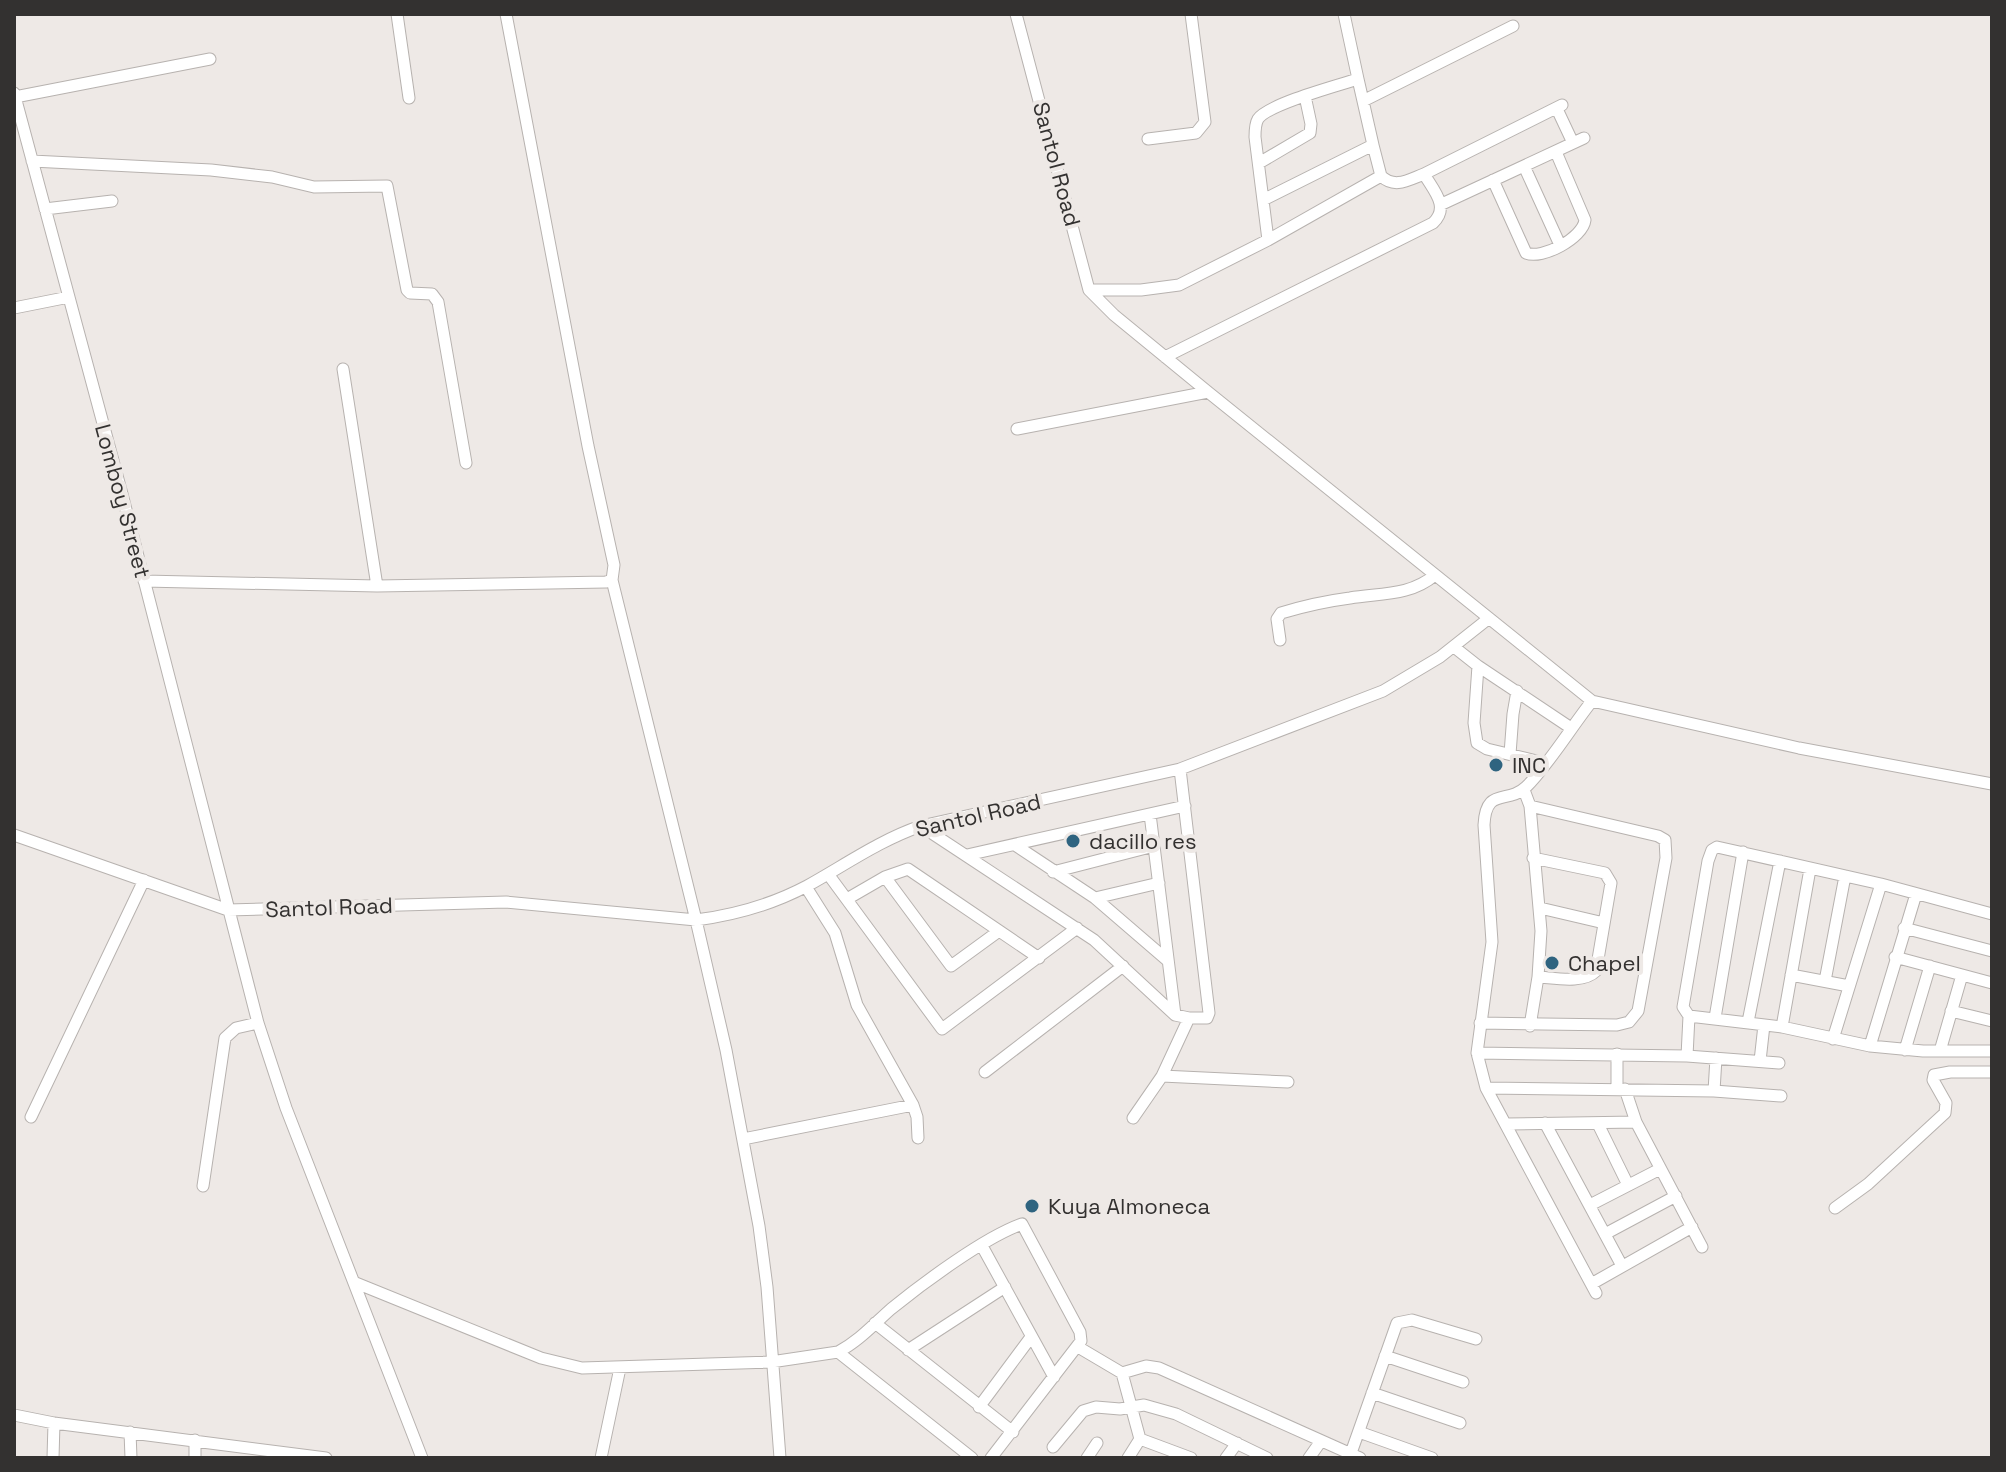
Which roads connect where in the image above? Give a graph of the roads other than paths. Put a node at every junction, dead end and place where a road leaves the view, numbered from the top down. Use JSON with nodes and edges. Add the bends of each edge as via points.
{"nodes":[{"id":1,"x":397,"y":14,"type":"edge"},
{"id":2,"x":506,"y":14,"type":"edge"},
{"id":3,"x":1016,"y":14,"type":"edge"},
{"id":4,"x":1191,"y":14,"type":"edge"},
{"id":5,"x":1344,"y":14,"type":"edge"},
{"id":6,"x":1513,"y":26,"type":"dead end"},
{"id":7,"x":210,"y":59,"type":"dead end"},
{"id":8,"x":1358,"y":79,"type":"junction"},
{"id":9,"x":14,"y":95,"type":"edge"},
{"id":10,"x":1305,"y":96,"type":"junction"},
{"id":11,"x":409,"y":98,"type":"dead end"},
{"id":12,"x":1363,"y":101,"type":"junction"},
{"id":13,"x":1148,"y":139,"type":"dead end"},
{"id":14,"x":1373,"y":145,"type":"junction"},
{"id":15,"x":1556,"y":152,"type":"junction"},
{"id":16,"x":32,"y":161,"type":"junction"},
{"id":17,"x":1259,"y":163,"type":"junction"},
{"id":18,"x":1524,"y":166,"type":"junction"},
{"id":19,"x":1424,"y":174,"type":"junction"},
{"id":20,"x":1381,"y":176,"type":"junction"},
{"id":21,"x":1493,"y":180,"type":"junction"},
{"id":22,"x":1263,"y":200,"type":"junction"},
{"id":23,"x":112,"y":201,"type":"dead end"},
{"id":24,"x":1442,"y":204,"type":"junction"},
{"id":25,"x":45,"y":209,"type":"junction"},
{"id":26,"x":1268,"y":240,"type":"junction"},
{"id":27,"x":1560,"y":245,"type":"junction"},
{"id":28,"x":1089,"y":290,"type":"junction"},
{"id":29,"x":69,"y":297,"type":"junction"},
{"id":30,"x":14,"y":308,"type":"edge"},
{"id":31,"x":1165,"y":357,"type":"junction"},
{"id":32,"x":343,"y":369,"type":"dead end"},
{"id":33,"x":1208,"y":392,"type":"junction"},
{"id":34,"x":1017,"y":429,"type":"dead end"},
{"id":35,"x":466,"y":463,"type":"dead end"},
{"id":36,"x":1435,"y":575,"type":"junction"},
{"id":37,"x":612,"y":580,"type":"junction"},
{"id":38,"x":144,"y":581,"type":"junction"},
{"id":39,"x":377,"y":586,"type":"junction"},
{"id":40,"x":1488,"y":619,"type":"junction"},
{"id":41,"x":1280,"y":640,"type":"dead end"},
{"id":42,"x":1454,"y":647,"type":"junction"},
{"id":43,"x":1478,"y":666,"type":"junction"},
{"id":44,"x":1517,"y":691,"type":"junction"},
{"id":45,"x":1592,"y":701,"type":"junction"},
{"id":46,"x":1571,"y":728,"type":"junction"},
{"id":47,"x":1510,"y":754,"type":"junction"},
{"id":48,"x":1545,"y":763,"type":"junction"},
{"id":49,"x":1180,"y":769,"type":"junction"},
{"id":50,"x":1992,"y":784,"type":"edge"},
{"id":51,"x":1524,"y":790,"type":"junction"},
{"id":52,"x":1185,"y":806,"type":"junction"},
{"id":53,"x":1530,"y":806,"type":"junction"},
{"id":54,"x":1150,"y":814,"type":"junction"},
{"id":55,"x":921,"y":826,"type":"junction"},
{"id":56,"x":14,"y":835,"type":"edge"},
{"id":57,"x":1015,"y":845,"type":"junction"},
{"id":58,"x":1154,"y":846,"type":"junction"},
{"id":59,"x":1743,"y":852,"type":"junction"},
{"id":60,"x":967,"y":855,"type":"junction"},
{"id":61,"x":1533,"y":858,"type":"junction"},
{"id":62,"x":1780,"y":861,"type":"junction"},
{"id":63,"x":1810,"y":869,"type":"junction"},
{"id":64,"x":1053,"y":872,"type":"junction"},
{"id":65,"x":828,"y":874,"type":"junction"},
{"id":66,"x":1845,"y":876,"type":"junction"},
{"id":67,"x":885,"y":877,"type":"junction"},
{"id":68,"x":144,"y":880,"type":"junction"},
{"id":69,"x":1159,"y":883,"type":"junction"},
{"id":70,"x":1881,"y":884,"type":"junction"},
{"id":71,"x":806,"y":887,"type":"junction"},
{"id":72,"x":1916,"y":894,"type":"junction"},
{"id":73,"x":1095,"y":898,"type":"junction"},
{"id":74,"x":847,"y":899,"type":"junction"},
{"id":75,"x":1540,"y":908,"type":"junction"},
{"id":76,"x":228,"y":910,"type":"junction"},
{"id":77,"x":1992,"y":914,"type":"edge"},
{"id":78,"x":696,"y":920,"type":"junction"},
{"id":79,"x":1604,"y":923,"type":"junction"},
{"id":80,"x":1077,"y":928,"type":"junction"},
{"id":81,"x":1904,"y":928,"type":"junction"},
{"id":82,"x":999,"y":931,"type":"junction"},
{"id":83,"x":1992,"y":951,"type":"edge"},
{"id":84,"x":1895,"y":957,"type":"junction"},
{"id":85,"x":1039,"y":958,"type":"junction"},
{"id":86,"x":1167,"y":960,"type":"junction"},
{"id":87,"x":1123,"y":966,"type":"junction"},
{"id":88,"x":1930,"y":966,"type":"junction"},
{"id":89,"x":1791,"y":975,"type":"junction"},
{"id":90,"x":1962,"y":975,"type":"junction"},
{"id":91,"x":1538,"y":977,"type":"junction"},
{"id":92,"x":1825,"y":981,"type":"junction"},
{"id":93,"x":1992,"y":983,"type":"edge"},
{"id":94,"x":1849,"y":986,"type":"junction"},
{"id":95,"x":1951,"y":1011,"type":"junction"},
{"id":96,"x":1175,"y":1015,"type":"junction"},
{"id":97,"x":1689,"y":1016,"type":"junction"},
{"id":98,"x":1189,"y":1018,"type":"junction"},
{"id":99,"x":1715,"y":1018,"type":"junction"},
{"id":100,"x":1992,"y":1021,"type":"edge"},
{"id":101,"x":1748,"y":1022,"type":"junction"},
{"id":102,"x":258,"y":1023,"type":"junction"},
{"id":103,"x":1480,"y":1023,"type":"junction"},
{"id":104,"x":1764,"y":1025,"type":"junction"},
{"id":105,"x":1530,"y":1026,"type":"junction"},
{"id":106,"x":1782,"y":1027,"type":"junction"},
{"id":107,"x":1833,"y":1039,"type":"junction"},
{"id":108,"x":1870,"y":1046,"type":"junction"},
{"id":109,"x":1905,"y":1050,"type":"junction"},
{"id":110,"x":1940,"y":1051,"type":"junction"},
{"id":111,"x":1992,"y":1051,"type":"edge"},
{"id":112,"x":1477,"y":1053,"type":"junction"},
{"id":113,"x":1617,"y":1054,"type":"junction"},
{"id":114,"x":1687,"y":1056,"type":"junction"},
{"id":115,"x":1716,"y":1058,"type":"junction"},
{"id":116,"x":1760,"y":1061,"type":"junction"},
{"id":117,"x":1779,"y":1063,"type":"dead end"},
{"id":118,"x":985,"y":1072,"type":"dead end"},
{"id":119,"x":1992,"y":1072,"type":"edge"},
{"id":120,"x":1162,"y":1076,"type":"junction"},
{"id":121,"x":1288,"y":1082,"type":"dead end"},
{"id":122,"x":1486,"y":1088,"type":"junction"},
{"id":123,"x":1621,"y":1089,"type":"junction"},
{"id":124,"x":1714,"y":1091,"type":"junction"},
{"id":125,"x":1781,"y":1096,"type":"dead end"},
{"id":126,"x":913,"y":1105,"type":"junction"},
{"id":127,"x":31,"y":1117,"type":"dead end"},
{"id":128,"x":1133,"y":1118,"type":"dead end"},
{"id":129,"x":1636,"y":1122,"type":"junction"},
{"id":130,"x":1545,"y":1123,"type":"junction"},
{"id":131,"x":1507,"y":1124,"type":"junction"},
{"id":132,"x":1598,"y":1124,"type":"junction"},
{"id":133,"x":918,"y":1138,"type":"dead end"},
{"id":134,"x":743,"y":1139,"type":"junction"},
{"id":135,"x":1660,"y":1169,"type":"junction"},
{"id":136,"x":1628,"y":1185,"type":"junction"},
{"id":137,"x":203,"y":1186,"type":"dead end"},
{"id":138,"x":1676,"y":1196,"type":"junction"},
{"id":139,"x":1590,"y":1205,"type":"junction"},
{"id":140,"x":1835,"y":1208,"type":"dead end"},
{"id":141,"x":1692,"y":1227,"type":"junction"},
{"id":142,"x":1605,"y":1234,"type":"junction"},
{"id":143,"x":982,"y":1246,"type":"junction"},
{"id":144,"x":1702,"y":1247,"type":"dead end"},
{"id":145,"x":1622,"y":1266,"type":"junction"},
{"id":146,"x":356,"y":1283,"type":"junction"},
{"id":147,"x":1005,"y":1287,"type":"junction"},
{"id":148,"x":875,"y":1323,"type":"junction"},
{"id":149,"x":1031,"y":1337,"type":"junction"},
{"id":150,"x":1476,"y":1339,"type":"dead end"},
{"id":151,"x":1078,"y":1347,"type":"junction"},
{"id":152,"x":908,"y":1350,"type":"junction"},
{"id":153,"x":838,"y":1352,"type":"junction"},
{"id":154,"x":1385,"y":1356,"type":"junction"},
{"id":155,"x":771,"y":1362,"type":"junction"},
{"id":156,"x":620,"y":1368,"type":"junction"},
{"id":157,"x":1122,"y":1373,"type":"junction"},
{"id":158,"x":1054,"y":1377,"type":"junction"},
{"id":159,"x":1463,"y":1382,"type":"dead end"},
{"id":160,"x":1372,"y":1393,"type":"junction"},
{"id":161,"x":979,"y":1407,"type":"junction"},
{"id":162,"x":1132,"y":1407,"type":"junction"},
{"id":163,"x":14,"y":1415,"type":"edge"},
{"id":164,"x":54,"y":1423,"type":"junction"},
{"id":165,"x":1460,"y":1423,"type":"dead end"},
{"id":166,"x":130,"y":1432,"type":"junction"},
{"id":167,"x":1013,"y":1432,"type":"junction"},
{"id":168,"x":1359,"y":1432,"type":"junction"},
{"id":169,"x":1140,"y":1439,"type":"junction"},
{"id":170,"x":195,"y":1440,"type":"junction"},
{"id":171,"x":1321,"y":1441,"type":"junction"},
{"id":172,"x":1097,"y":1443,"type":"dead end"},
{"id":173,"x":1237,"y":1443,"type":"junction"},
{"id":174,"x":1053,"y":1447,"type":"dead end"},
{"id":175,"x":1356,"y":1456,"type":"edge"},
{"id":176,"x":308,"y":1457,"type":"edge"},
{"id":177,"x":53,"y":1458,"type":"edge"},
{"id":178,"x":131,"y":1458,"type":"edge"},
{"id":179,"x":195,"y":1458,"type":"edge"},
{"id":180,"x":326,"y":1458,"type":"edge"},
{"id":181,"x":422,"y":1458,"type":"edge"},
{"id":182,"x":601,"y":1458,"type":"edge"},
{"id":183,"x":780,"y":1458,"type":"edge"},
{"id":184,"x":972,"y":1458,"type":"edge"},
{"id":185,"x":991,"y":1458,"type":"edge"},
{"id":186,"x":1087,"y":1458,"type":"edge"},
{"id":187,"x":1128,"y":1458,"type":"edge"},
{"id":188,"x":1191,"y":1458,"type":"edge"},
{"id":189,"x":1226,"y":1458,"type":"edge"},
{"id":190,"x":1267,"y":1458,"type":"edge"},
{"id":191,"x":1309,"y":1458,"type":"edge"},
{"id":192,"x":1432,"y":1458,"type":"edge"}],
"edges":[{"from":1,"to":11,"type":"street"},
{"from":2,"to":37,"type":"street","via":[[614,565]]},
{"from":3,"to":28,"type":"street","name":"Santol Road"},
{"from":4,"to":13,"type":"street","via":[[1205,122],[1196,133]]},
{"from":5,"to":8,"type":"street"},
{"from":6,"to":12,"type":"street"},
{"from":7,"to":9,"type":"street"},
{"from":8,"to":10,"type":"street"},
{"from":8,"to":12,"type":"street"},
{"from":9,"to":16,"type":"street","name":"Lomboy Street"},
{"from":10,"to":17,"type":"street","via":[[1259,118]]},
{"from":10,"to":17,"type":"street","via":[[1310,133]]},
{"from":12,"to":14,"type":"street"},
{"from":14,"to":20,"type":"street"},
{"from":14,"to":22,"type":"street"},
{"from":15,"to":18,"type":"street"},
{"from":15,"to":19,"type":"street","via":[[1578,140],[1559,107]]},
{"from":15,"to":27,"type":"street","via":[[1585,220],[1578,236]]},
{"from":16,"to":25,"type":"street","name":"Lomboy Street"},
{"from":16,"to":35,"type":"street","via":[[211,170],[314,187],[387,186],[407,290],[432,294],[438,302]]},
{"from":17,"to":22,"type":"street"},
{"from":18,"to":21,"type":"street"},
{"from":18,"to":27,"type":"street"},
{"from":19,"to":20,"type":"street","via":[[1395,184]]},
{"from":19,"to":24,"type":"street"},
{"from":20,"to":26,"type":"street"},
{"from":21,"to":24,"type":"street"},
{"from":21,"to":27,"type":"street","via":[[1526,253],[1536,255]]},
{"from":22,"to":26,"type":"street"},
{"from":23,"to":25,"type":"street"},
{"from":24,"to":31,"type":"street","via":[[1433,223]]},
{"from":25,"to":29,"type":"street","name":"Lomboy Street"},
{"from":26,"to":28,"type":"street","via":[[1179,285]]},
{"from":28,"to":31,"type":"street"},
{"from":29,"to":30,"type":"street"},
{"from":29,"to":38,"type":"street","name":"Lomboy Street"},
{"from":31,"to":33,"type":"street"},
{"from":32,"to":39,"type":"street"},
{"from":33,"to":34,"type":"street"},
{"from":33,"to":36,"type":"street"},
{"from":36,"to":40,"type":"street"},
{"from":36,"to":41,"type":"street","via":[[1407,591],[1281,613]]},
{"from":37,"to":39,"type":"street"},
{"from":37,"to":78,"type":"street"},
{"from":38,"to":39,"type":"street"},
{"from":38,"to":76,"type":"street","name":"Lomboy Street"},
{"from":40,"to":42,"type":"street","name":"Santol Road"},
{"from":40,"to":45,"type":"street"},
{"from":42,"to":43,"type":"street"},
{"from":42,"to":49,"type":"street","name":"Santol Road","via":[[1383,691]]},
{"from":43,"to":44,"type":"street"},
{"from":43,"to":47,"type":"street","via":[[1476,740],[1481,747]]},
{"from":44,"to":46,"type":"street"},
{"from":44,"to":47,"type":"street"},
{"from":45,"to":46,"type":"street"},
{"from":45,"to":50,"type":"street"},
{"from":46,"to":48,"type":"street"},
{"from":47,"to":48,"type":"street"},
{"from":48,"to":51,"type":"street"},
{"from":49,"to":52,"type":"street"},
{"from":49,"to":55,"type":"street","name":"Santol Road"},
{"from":51,"to":53,"type":"street"},
{"from":51,"to":103,"type":"street","via":[[1496,798],[1486,809],[1492,942]]},
{"from":52,"to":54,"type":"street"},
{"from":52,"to":98,"type":"street","via":[[1209,1013],[1207,1018]]},
{"from":53,"to":61,"type":"street"},
{"from":53,"to":105,"type":"street","via":[[1658,836],[1667,849],[1633,1019],[1617,1025]]},
{"from":54,"to":57,"type":"street"},
{"from":54,"to":58,"type":"street"},
{"from":55,"to":60,"type":"street"},
{"from":55,"to":65,"type":"street","name":"Santol Road"},
{"from":56,"to":68,"type":"street"},
{"from":57,"to":60,"type":"street"},
{"from":57,"to":64,"type":"street"},
{"from":58,"to":64,"type":"street"},
{"from":58,"to":69,"type":"street"},
{"from":59,"to":62,"type":"street"},
{"from":59,"to":97,"type":"street","via":[[1717,847],[1708,861],[1683,1002]]},
{"from":59,"to":99,"type":"street"},
{"from":60,"to":80,"type":"street"},
{"from":61,"to":75,"type":"street"},
{"from":61,"to":79,"type":"street","via":[[1608,875]]},
{"from":62,"to":63,"type":"street"},
{"from":62,"to":101,"type":"street"},
{"from":63,"to":66,"type":"street"},
{"from":63,"to":89,"type":"street"},
{"from":64,"to":73,"type":"street"},
{"from":65,"to":71,"type":"street","name":"Santol Road"},
{"from":65,"to":74,"type":"street"},
{"from":66,"to":70,"type":"street"},
{"from":66,"to":92,"type":"street"},
{"from":67,"to":74,"type":"street"},
{"from":67,"to":82,"type":"street","via":[[914,871]]},
{"from":67,"to":82,"type":"street","via":[[951,966]]},
{"from":68,"to":76,"type":"street"},
{"from":68,"to":127,"type":"street"},
{"from":69,"to":73,"type":"street"},
{"from":69,"to":86,"type":"street"},
{"from":70,"to":72,"type":"street"},
{"from":70,"to":94,"type":"street"},
{"from":71,"to":78,"type":"street","name":"Santol Road","via":[[741,912]]},
{"from":71,"to":126,"type":"street","via":[[835,933],[857,1005]]},
{"from":72,"to":77,"type":"street"},
{"from":72,"to":81,"type":"street"},
{"from":73,"to":86,"type":"street"},
{"from":74,"to":85,"type":"street","via":[[942,1029]]},
{"from":75,"to":79,"type":"street"},
{"from":75,"to":91,"type":"street"},
{"from":76,"to":78,"type":"street","name":"Santol Road","via":[[506,902]]},
{"from":76,"to":102,"type":"street"},
{"from":78,"to":134,"type":"street"},
{"from":79,"to":91,"type":"street","via":[[1594,974]]},
{"from":80,"to":85,"type":"street"},
{"from":80,"to":87,"type":"street"},
{"from":81,"to":83,"type":"street"},
{"from":81,"to":84,"type":"street"},
{"from":82,"to":85,"type":"street"},
{"from":84,"to":88,"type":"street"},
{"from":84,"to":108,"type":"street"},
{"from":86,"to":96,"type":"street"},
{"from":87,"to":96,"type":"street"},
{"from":87,"to":118,"type":"street"},
{"from":88,"to":90,"type":"street"},
{"from":88,"to":109,"type":"street"},
{"from":89,"to":92,"type":"street"},
{"from":89,"to":106,"type":"street"},
{"from":90,"to":93,"type":"street"},
{"from":90,"to":95,"type":"street"},
{"from":91,"to":105,"type":"street"},
{"from":92,"to":94,"type":"street"},
{"from":94,"to":107,"type":"street"},
{"from":95,"to":100,"type":"street"},
{"from":95,"to":110,"type":"street"},
{"from":96,"to":98,"type":"street"},
{"from":97,"to":99,"type":"street"},
{"from":97,"to":114,"type":"street"},
{"from":98,"to":120,"type":"street"},
{"from":99,"to":101,"type":"street"},
{"from":101,"to":104,"type":"street"},
{"from":102,"to":137,"type":"street","via":[[236,1028],[225,1038]]},
{"from":102,"to":146,"type":"street"},
{"from":103,"to":105,"type":"street"},
{"from":103,"to":112,"type":"street"},
{"from":104,"to":106,"type":"street"},
{"from":104,"to":116,"type":"street"},
{"from":106,"to":107,"type":"street"},
{"from":107,"to":108,"type":"street"},
{"from":108,"to":109,"type":"street"},
{"from":109,"to":110,"type":"street"},
{"from":110,"to":111,"type":"street"},
{"from":112,"to":113,"type":"street"},
{"from":112,"to":122,"type":"street"},
{"from":113,"to":114,"type":"street"},
{"from":113,"to":123,"type":"street"},
{"from":114,"to":115,"type":"street"},
{"from":115,"to":116,"type":"street"},
{"from":115,"to":124,"type":"street"},
{"from":116,"to":117,"type":"street"},
{"from":119,"to":140,"type":"street","via":[[1934,1075],[1945,1113]]},
{"from":120,"to":121,"type":"street"},
{"from":120,"to":128,"type":"street"},
{"from":122,"to":123,"type":"street"},
{"from":122,"to":131,"type":"street"},
{"from":123,"to":124,"type":"street"},
{"from":123,"to":129,"type":"street"},
{"from":124,"to":125,"type":"street"},
{"from":126,"to":133,"type":"street"},
{"from":126,"to":134,"type":"street"},
{"from":129,"to":132,"type":"street"},
{"from":129,"to":135,"type":"street"},
{"from":130,"to":131,"type":"street"},
{"from":130,"to":132,"type":"street"},
{"from":130,"to":139,"type":"street"},
{"from":131,"to":145,"type":"street","via":[[1594,1288]]},
{"from":132,"to":136,"type":"street"},
{"from":134,"to":155,"type":"street","via":[[767,1287]]},
{"from":135,"to":136,"type":"street"},
{"from":135,"to":138,"type":"street"},
{"from":136,"to":139,"type":"street"},
{"from":138,"to":141,"type":"street"},
{"from":138,"to":142,"type":"street"},
{"from":139,"to":142,"type":"street"},
{"from":141,"to":144,"type":"street"},
{"from":141,"to":145,"type":"street"},
{"from":142,"to":145,"type":"street"},
{"from":143,"to":147,"type":"street"},
{"from":143,"to":148,"type":"street"},
{"from":143,"to":151,"type":"street","via":[[1024,1225],[1080,1332]]},
{"from":146,"to":156,"type":"street","via":[[541,1358],[582,1368]]},
{"from":146,"to":181,"type":"street"},
{"from":147,"to":149,"type":"street"},
{"from":147,"to":152,"type":"street"},
{"from":148,"to":152,"type":"street"},
{"from":148,"to":153,"type":"street"},
{"from":149,"to":158,"type":"street"},
{"from":149,"to":161,"type":"street"},
{"from":150,"to":154,"type":"street","via":[[1403,1320],[1395,1326]]},
{"from":151,"to":157,"type":"street"},
{"from":151,"to":158,"type":"street"},
{"from":152,"to":161,"type":"street"},
{"from":153,"to":155,"type":"street"},
{"from":153,"to":184,"type":"street"},
{"from":154,"to":159,"type":"street"},
{"from":154,"to":160,"type":"street"},
{"from":155,"to":156,"type":"street"},
{"from":155,"to":183,"type":"street"},
{"from":156,"to":182,"type":"street"},
{"from":157,"to":162,"type":"street"},
{"from":157,"to":171,"type":"street","via":[[1152,1366]]},
{"from":158,"to":167,"type":"street"},
{"from":160,"to":165,"type":"street"},
{"from":160,"to":168,"type":"street"},
{"from":161,"to":167,"type":"street"},
{"from":162,"to":169,"type":"street"},
{"from":162,"to":173,"type":"street","via":[[1176,1414]]},
{"from":162,"to":174,"type":"street","via":[[1083,1411]]},
{"from":163,"to":164,"type":"street"},
{"from":164,"to":166,"type":"street"},
{"from":164,"to":177,"type":"street"},
{"from":166,"to":170,"type":"street"},
{"from":166,"to":178,"type":"street"},
{"from":167,"to":185,"type":"street"},
{"from":168,"to":175,"type":"street"},
{"from":168,"to":192,"type":"street"},
{"from":169,"to":187,"type":"street"},
{"from":169,"to":188,"type":"street"},
{"from":170,"to":176,"type":"street"},
{"from":170,"to":179,"type":"street"},
{"from":171,"to":175,"type":"street"},
{"from":171,"to":191,"type":"street"},
{"from":172,"to":186,"type":"street"},
{"from":173,"to":189,"type":"street"},
{"from":173,"to":190,"type":"street"},
{"from":176,"to":180,"type":"street"}]}
